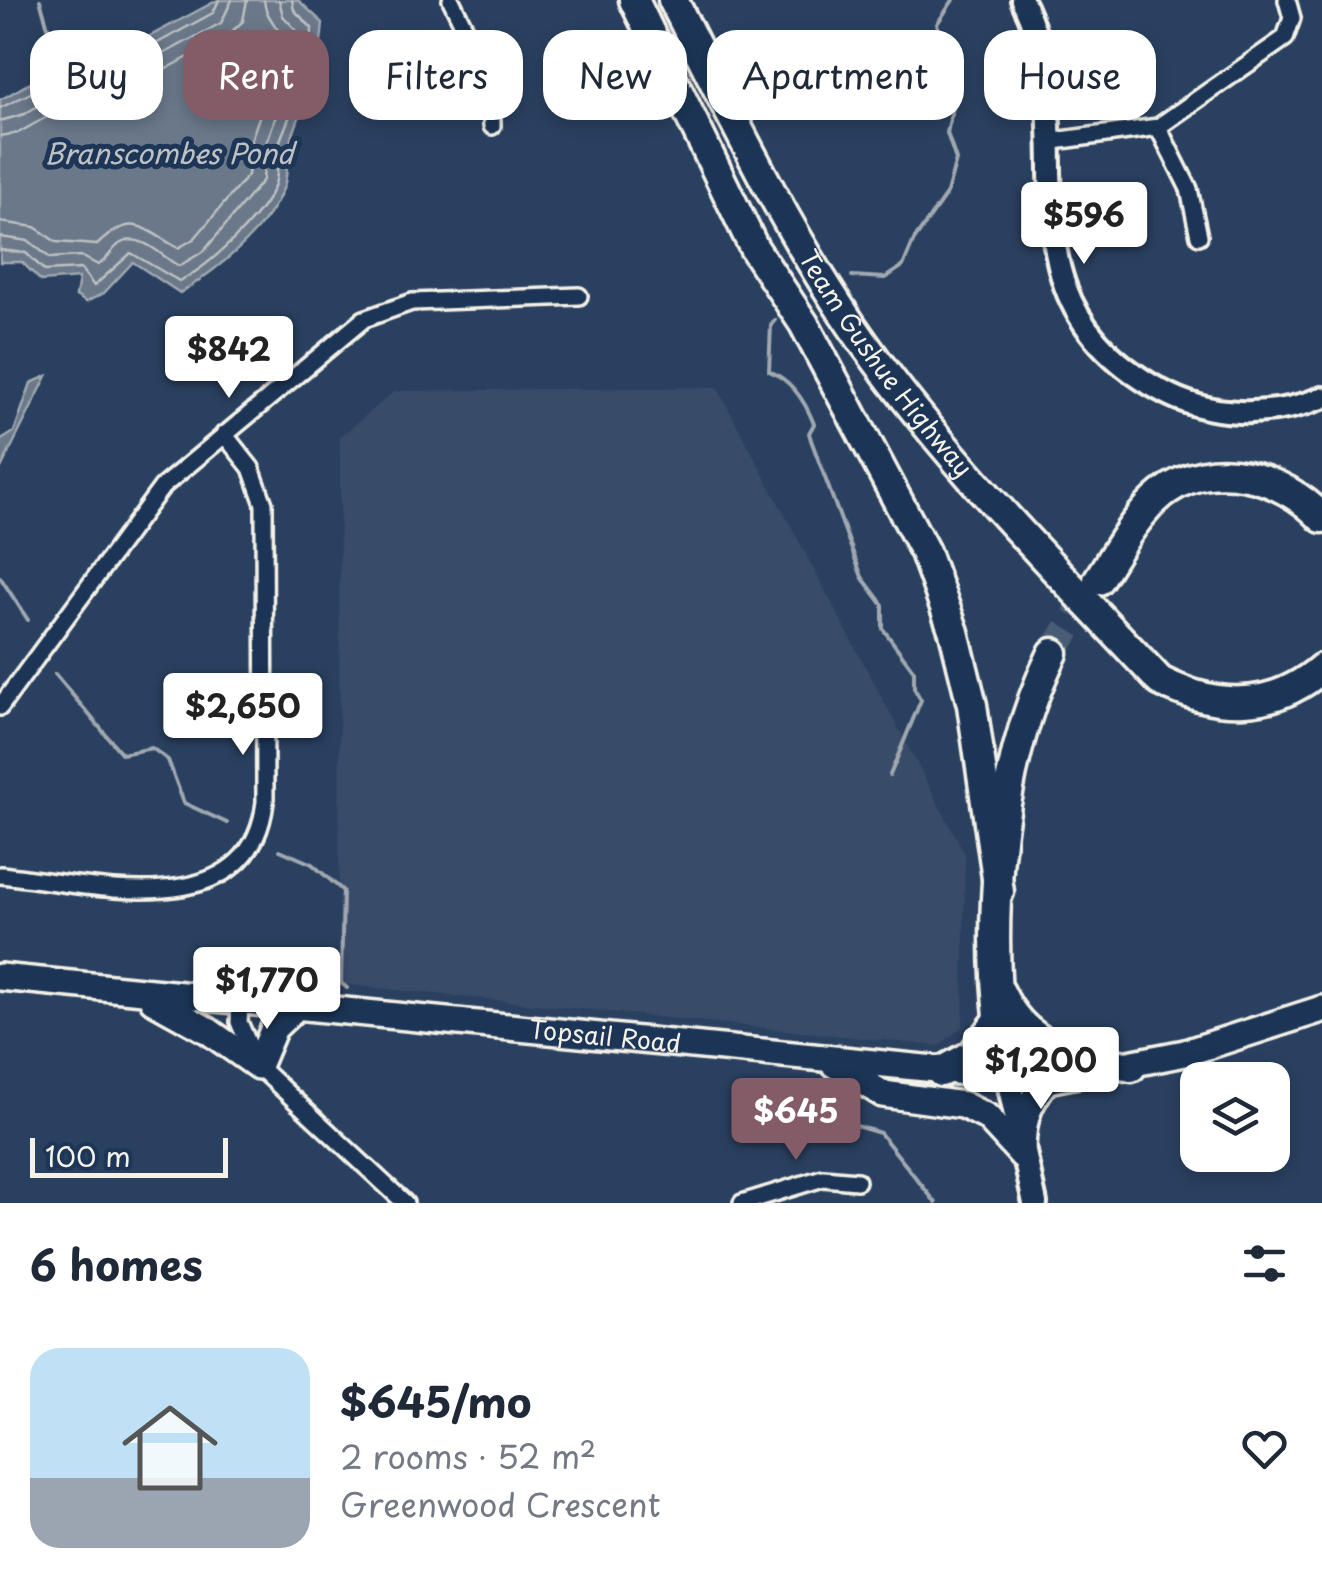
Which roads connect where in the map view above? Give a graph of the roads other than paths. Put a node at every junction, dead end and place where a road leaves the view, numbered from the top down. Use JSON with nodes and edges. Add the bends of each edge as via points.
{"nodes":[{"id":1,"x":451,"y":0,"type":"edge"},
{"id":2,"x":634,"y":0,"type":"edge"},
{"id":3,"x":673,"y":0,"type":"edge"},
{"id":4,"x":1022,"y":0,"type":"edge"},
{"id":5,"x":1287,"y":0,"type":"edge"},
{"id":6,"x":492,"y":126,"type":"dead end"},
{"id":7,"x":1158,"y":127,"type":"junction"},
{"id":8,"x":1047,"y":142,"type":"junction"},
{"id":9,"x":1199,"y":236,"type":"dead end"},
{"id":10,"x":579,"y":296,"type":"dead end"},
{"id":11,"x":1322,"y":398,"type":"edge"},
{"id":12,"x":224,"y":434,"type":"junction"},
{"id":13,"x":1322,"y":518,"type":"edge"},
{"id":14,"x":1098,"y":580,"type":"tunnel mouth"},
{"id":15,"x":1053,"y":653,"type":"tunnel mouth"},
{"id":16,"x":1322,"y":668,"type":"edge"},
{"id":17,"x":0,"y":707,"type":"edge"},
{"id":18,"x":0,"y":874,"type":"edge"},
{"id":19,"x":999,"y":892,"type":"junction"},
{"id":20,"x":0,"y":978,"type":"edge"},
{"id":21,"x":996,"y":982,"type":"junction"},
{"id":22,"x":148,"y":994,"type":"junction"},
{"id":23,"x":240,"y":1004,"type":"junction"},
{"id":24,"x":294,"y":1008,"type":"junction"},
{"id":25,"x":1322,"y":1009,"type":"edge"},
{"id":26,"x":998,"y":1021,"type":"junction"},
{"id":27,"x":830,"y":1061,"type":"junction"},
{"id":28,"x":258,"y":1066,"type":"junction"},
{"id":29,"x":1131,"y":1067,"type":"junction"},
{"id":30,"x":941,"y":1072,"type":"junction"},
{"id":31,"x":1008,"y":1078,"type":"junction"},
{"id":32,"x":1048,"y":1080,"type":"junction"},
{"id":33,"x":1022,"y":1155,"type":"junction"},
{"id":34,"x":856,"y":1181,"type":"dead end"},
{"id":35,"x":405,"y":1203,"type":"edge"},
{"id":36,"x":742,"y":1203,"type":"edge"},
{"id":37,"x":1035,"y":1203,"type":"edge"}],
"edges":[{"from":1,"to":6,"type":"street","via":[[491,82]]},
{"from":2,"to":19,"type":"highway","name":"Team Gushue Highway","via":[[754,248],[896,492],[943,598],[972,704]]},
{"from":3,"to":16,"type":"highway","name":"Team Gushue Highway","via":[[816,272],[938,436],[1160,682],[1239,704],[1287,692]]},
{"from":4,"to":8,"type":"street","via":[[1042,49]]},
{"from":5,"to":7,"type":"street","via":[[1292,18],[1285,38]]},
{"from":7,"to":8,"type":"street"},
{"from":7,"to":9,"type":"street","via":[[1189,189]]},
{"from":8,"to":11,"type":"street","via":[[1057,265],[1077,314],[1104,348],[1178,400],[1221,410],[1264,414]]},
{"from":10,"to":12,"type":"street","via":[[412,302],[381,310]]},
{"from":12,"to":17,"type":"street","via":[[154,497]]},
{"from":12,"to":18,"type":"street","via":[[251,468],[266,514],[265,802],[254,838],[218,877],[177,890]]},
{"from":13,"to":14,"type":"highway","via":[[1303,499],[1251,475],[1184,480],[1160,495]]},
{"from":15,"to":19,"type":"highway","via":[[1023,723]]},
{"from":19,"to":21,"type":"highway"},
{"from":20,"to":22,"type":"main road","name":"Topsail Road"},
{"from":21,"to":26,"type":"highway"},
{"from":21,"to":29,"type":"highway","via":[[1022,1028],[1044,1045]]},
{"from":22,"to":23,"type":"main road","name":"Topsail Road"},
{"from":22,"to":28,"type":"main road","via":[[158,1007],[207,1030]]},
{"from":23,"to":24,"type":"main road","name":"Topsail Road"},
{"from":23,"to":28,"type":"street","via":[[239,1022]]},
{"from":24,"to":27,"type":"main road","name":"Topsail Road"},
{"from":24,"to":28,"type":"main road","via":[[274,1028]]},
{"from":25,"to":29,"type":"main road","name":"Topsail Road"},
{"from":26,"to":30,"type":"highway","via":[[972,1055]]},
{"from":26,"to":31,"type":"highway"},
{"from":27,"to":30,"type":"main road","name":"Topsail Road"},
{"from":27,"to":33,"type":"main road","via":[[883,1094],[963,1105],[987,1117]]},
{"from":28,"to":35,"type":"street"},
{"from":29,"to":32,"type":"main road","name":"Topsail Road"},
{"from":30,"to":31,"type":"main road","name":"Topsail Road"},
{"from":31,"to":32,"type":"main road","name":"Topsail Road"},
{"from":31,"to":33,"type":"main road"},
{"from":32,"to":33,"type":"main road","via":[[1022,1122]]},
{"from":33,"to":37,"type":"main road"},
{"from":34,"to":36,"type":"street","via":[[823,1178]]}]}
